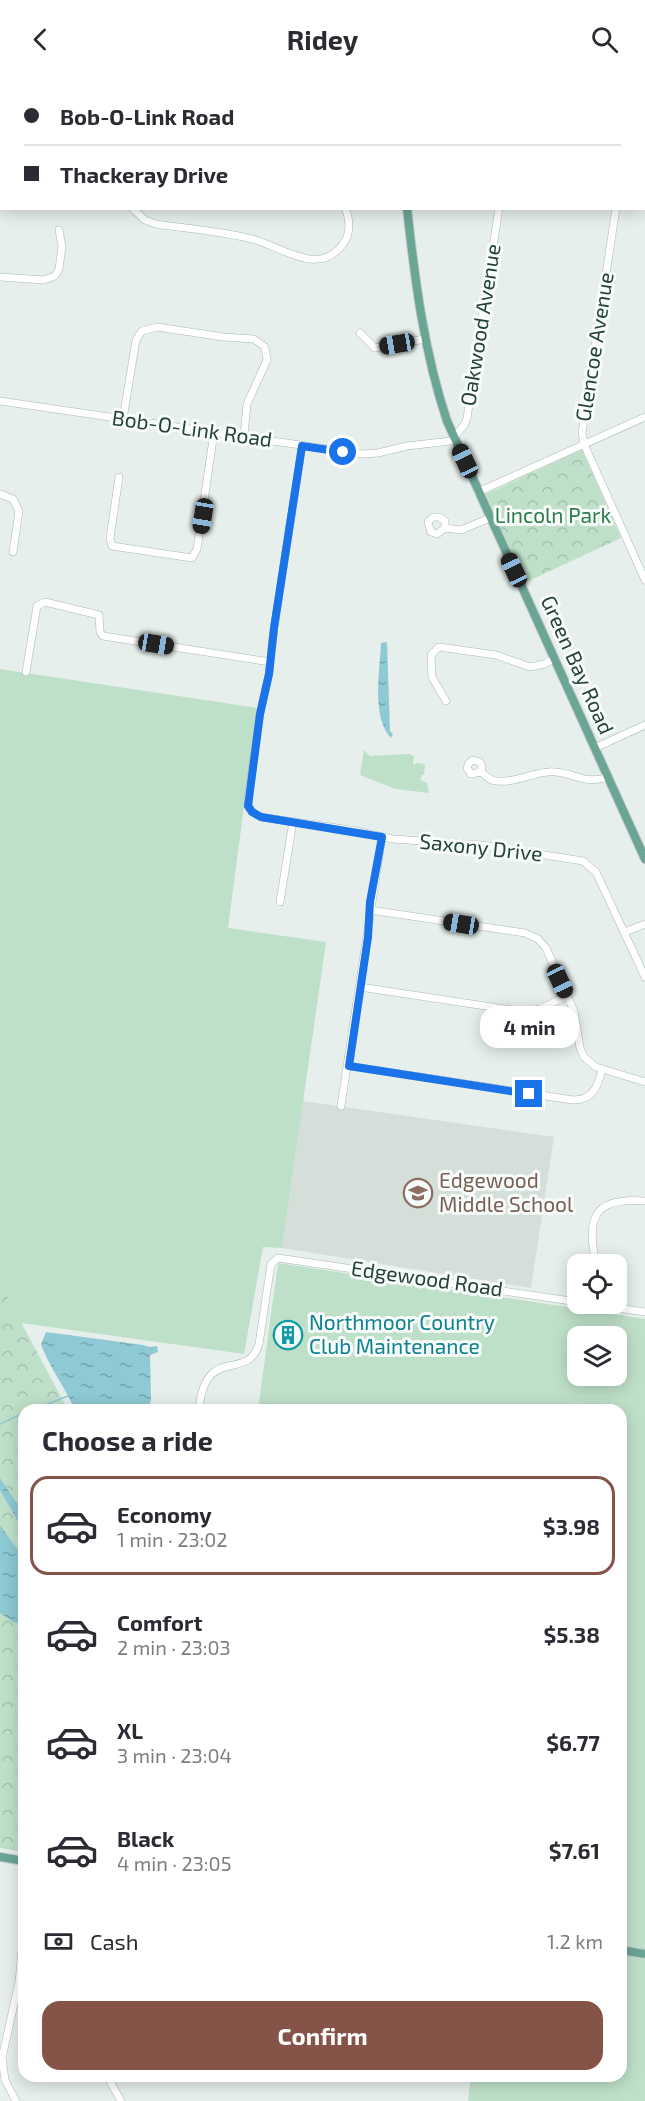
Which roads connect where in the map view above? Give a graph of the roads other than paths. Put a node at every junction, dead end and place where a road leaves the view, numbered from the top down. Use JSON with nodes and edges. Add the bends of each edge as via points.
{"nodes":[{"id":1,"x":134,"y":210,"type":"edge"},
{"id":2,"x":345,"y":210,"type":"edge"},
{"id":3,"x":406,"y":210,"type":"edge"},
{"id":4,"x":499,"y":210,"type":"edge"},
{"id":5,"x":616,"y":210,"type":"edge"},
{"id":6,"x":59,"y":230,"type":"dead end"},
{"id":7,"x":0,"y":277,"type":"edge"},
{"id":8,"x":360,"y":333,"type":"dead end"},
{"id":9,"x":425,"y":339,"type":"junction"},
{"id":10,"x":0,"y":401,"type":"edge"},
{"id":11,"x":645,"y":417,"type":"edge"},
{"id":12,"x":123,"y":419,"type":"junction"},
{"id":13,"x":214,"y":432,"type":"junction"},
{"id":14,"x":243,"y":436,"type":"junction"},
{"id":15,"x":454,"y":439,"type":"junction"},
{"id":16,"x":584,"y":444,"type":"junction"},
{"id":17,"x":302,"y":446,"type":"junction"},
{"id":18,"x":119,"y":477,"type":"dead end"},
{"id":19,"x":478,"y":492,"type":"junction"},
{"id":20,"x":0,"y":494,"type":"edge"},
{"id":21,"x":490,"y":518,"type":"junction"},
{"id":22,"x":445,"y":528,"type":"dead end"},
{"id":23,"x":13,"y":552,"type":"dead end"},
{"id":24,"x":645,"y":580,"type":"edge"},
{"id":25,"x":554,"y":659,"type":"junction"},
{"id":26,"x":270,"y":662,"type":"junction"},
{"id":27,"x":26,"y":672,"type":"dead end"},
{"id":28,"x":446,"y":700,"type":"dead end"},
{"id":29,"x":645,"y":725,"type":"edge"},
{"id":30,"x":595,"y":748,"type":"junction"},
{"id":31,"x":481,"y":772,"type":"dead end"},
{"id":32,"x":608,"y":777,"type":"junction"},
{"id":33,"x":293,"y":821,"type":"junction"},
{"id":34,"x":382,"y":837,"type":"junction"},
{"id":35,"x":641,"y":839,"type":"edge"},
{"id":36,"x":645,"y":859,"type":"edge"},
{"id":37,"x":280,"y":902,"type":"dead end"},
{"id":38,"x":370,"y":910,"type":"junction"},
{"id":39,"x":645,"y":924,"type":"edge"},
{"id":40,"x":625,"y":932,"type":"junction"},
{"id":41,"x":645,"y":977,"type":"edge"},
{"id":42,"x":360,"y":987,"type":"junction"},
{"id":43,"x":567,"y":996,"type":"junction"},
{"id":44,"x":349,"y":1066,"type":"junction"},
{"id":45,"x":602,"y":1069,"type":"junction"},
{"id":46,"x":645,"y":1082,"type":"edge"},
{"id":47,"x":341,"y":1106,"type":"dead end"},
{"id":48,"x":645,"y":1201,"type":"edge"},
{"id":49,"x":594,"y":1254,"type":"edge"},
{"id":50,"x":567,"y":1300,"type":"edge"},
{"id":51,"x":627,"y":1309,"type":"edge"},
{"id":52,"x":645,"y":1312,"type":"edge"},
{"id":53,"x":199,"y":1404,"type":"edge"},
{"id":54,"x":0,"y":1857,"type":"edge"},
{"id":55,"x":18,"y":1860,"type":"edge"},
{"id":56,"x":627,"y":1951,"type":"edge"},
{"id":57,"x":645,"y":1954,"type":"edge"},
{"id":58,"x":18,"y":1990,"type":"edge"},
{"id":59,"x":110,"y":2082,"type":"edge"},
{"id":60,"x":16,"y":2101,"type":"edge"},
{"id":61,"x":121,"y":2101,"type":"edge"}],
"edges":[{"from":1,"to":2,"type":"street","via":[[156,224],[252,239],[311,260],[335,253],[346,240]]},
{"from":3,"to":9,"type":"main road","name":"Green Bay Road"},
{"from":4,"to":15,"type":"street","name":"Oakwood Avenue","via":[[467,418]]},
{"from":5,"to":16,"type":"street","name":"Glencoe Avenue","via":[[582,433]]},
{"from":6,"to":7,"type":"street","via":[[62,247],[55,276],[44,280]]},
{"from":8,"to":9,"type":"street","via":[[375,348]]},
{"from":9,"to":15,"type":"main road","name":"Green Bay Road"},
{"from":10,"to":12,"type":"street","name":"Bob-O-Link Road"},
{"from":11,"to":16,"type":"street"},
{"from":12,"to":13,"type":"street","name":"Bob-O-Link Road"},
{"from":12,"to":14,"type":"street","via":[[136,340],[142,331],[157,327],[254,339],[265,347],[267,360],[247,404]]},
{"from":13,"to":14,"type":"street","name":"Bob-O-Link Road"},
{"from":13,"to":18,"type":"street","via":[[197,549],[192,558],[112,546]]},
{"from":14,"to":17,"type":"street","name":"Bob-O-Link Road"},
{"from":15,"to":17,"type":"street","name":"Bob-O-Link Road","via":[[368,454]]},
{"from":15,"to":19,"type":"main road","name":"Green Bay Road"},
{"from":16,"to":19,"type":"street"},
{"from":16,"to":24,"type":"street","name":"Glencoe Avenue"},
{"from":17,"to":26,"type":"street"},
{"from":19,"to":21,"type":"main road","name":"Green Bay Road"},
{"from":20,"to":23,"type":"street","via":[[13,499],[19,511]]},
{"from":21,"to":22,"type":"street","via":[[461,530]]},
{"from":21,"to":25,"type":"main road","name":"Green Bay Road"},
{"from":25,"to":28,"type":"street","via":[[530,667],[496,655],[439,647],[431,655],[432,677]]},
{"from":25,"to":30,"type":"main road","name":"Green Bay Road"},
{"from":26,"to":27,"type":"street","via":[[103,636],[99,615],[45,602],[37,606]]},
{"from":26,"to":33,"type":"street","name":"Saxony Drive","via":[[248,799],[250,810],[261,817]]},
{"from":29,"to":30,"type":"street"},
{"from":30,"to":32,"type":"main road","name":"Green Bay Road"},
{"from":31,"to":32,"type":"street","via":[[495,782],[550,771],[595,781]]},
{"from":32,"to":35,"type":"main road","name":"Green Bay Road"},
{"from":33,"to":34,"type":"street","name":"Saxony Drive"},
{"from":33,"to":37,"type":"street"},
{"from":34,"to":38,"type":"street"},
{"from":34,"to":40,"type":"street","name":"Saxony Drive","via":[[481,844],[583,861],[596,872]]},
{"from":35,"to":36,"type":"main road","name":"Green Bay Road"},
{"from":38,"to":42,"type":"street"},
{"from":38,"to":43,"type":"street","via":[[531,935],[546,948]]},
{"from":39,"to":40,"type":"street"},
{"from":40,"to":41,"type":"street","name":"Saxony Drive"},
{"from":42,"to":43,"type":"street","via":[[525,1012]]},
{"from":42,"to":44,"type":"street"},
{"from":43,"to":45,"type":"street","via":[[582,1052]]},
{"from":44,"to":45,"type":"street","via":[[573,1100],[593,1093]]},
{"from":44,"to":47,"type":"street"},
{"from":45,"to":46,"type":"street"},
{"from":48,"to":49,"type":"street","via":[[610,1204],[599,1211],[593,1221]]},
{"from":50,"to":53,"type":"street","name":"Edgewood Road","via":[[281,1257],[271,1264],[255,1354],[248,1361],[224,1366],[210,1375],[204,1382]]},
{"from":51,"to":52,"type":"street"},
{"from":54,"to":55,"type":"main road"},
{"from":56,"to":57,"type":"main road"},
{"from":58,"to":60,"type":"street","via":[[2,2058],[5,2080]]},
{"from":59,"to":61,"type":"street"}]}
